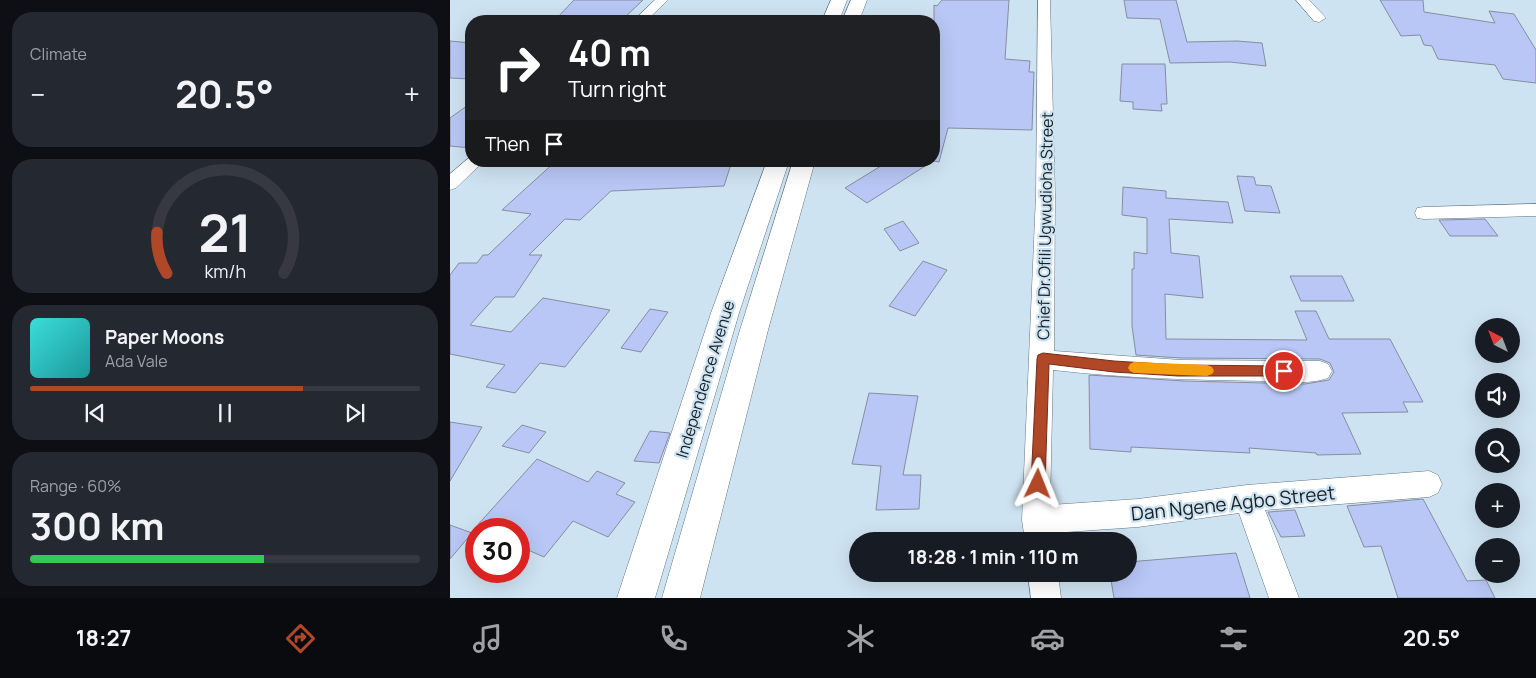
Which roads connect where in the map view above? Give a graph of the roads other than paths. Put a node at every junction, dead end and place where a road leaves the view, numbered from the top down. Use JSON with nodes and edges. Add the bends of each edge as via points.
{"nodes":[{"id":1,"x":662,"y":0,"type":"edge"},
{"id":2,"x":839,"y":0,"type":"edge"},
{"id":3,"x":859,"y":0,"type":"edge"},
{"id":4,"x":1044,"y":0,"type":"edge"},
{"id":5,"x":1302,"y":0,"type":"edge"},
{"id":6,"x":646,"y":15,"type":"edge"},
{"id":7,"x":833,"y":15,"type":"edge"},
{"id":8,"x":853,"y":15,"type":"edge"},
{"id":9,"x":1319,"y":18,"type":"dead end"},
{"id":10,"x":469,"y":167,"type":"edge"},
{"id":11,"x":776,"y":167,"type":"edge"},
{"id":12,"x":802,"y":167,"type":"edge"},
{"id":13,"x":450,"y":184,"type":"edge"},
{"id":14,"x":1536,"y":210,"type":"edge"},
{"id":15,"x":1424,"y":213,"type":"dead end"},
{"id":16,"x":1043,"y":359,"type":"junction"},
{"id":17,"x":1320,"y":371,"type":"dead end"},
{"id":18,"x":1429,"y":484,"type":"dead end"},
{"id":19,"x":1246,"y":498,"type":"junction"},
{"id":20,"x":1038,"y":531,"type":"edge"},
{"id":21,"x":1044,"y":582,"type":"edge"},
{"id":22,"x":636,"y":598,"type":"edge"},
{"id":23,"x":681,"y":598,"type":"edge"},
{"id":24,"x":1046,"y":598,"type":"edge"},
{"id":25,"x":1284,"y":598,"type":"edge"}],
"edges":[{"from":1,"to":6,"type":"street"},
{"from":2,"to":7,"type":"main road"},
{"from":3,"to":8,"type":"main road"},
{"from":4,"to":16,"type":"street","name":"Chief Dr.Ofili Ugwudioha Street"},
{"from":5,"to":9,"type":"street"},
{"from":10,"to":13,"type":"street"},
{"from":11,"to":22,"type":"main road","name":"Independence Avenue","via":[[725,313]]},
{"from":12,"to":23,"type":"main road","name":"Independence Avenue"},
{"from":14,"to":15,"type":"street"},
{"from":16,"to":17,"type":"street","via":[[1178,370]]},
{"from":16,"to":20,"type":"street","name":"Chief Dr.Ofili Ugwudioha Street"},
{"from":18,"to":19,"type":"street","name":"Dan Ngene Agbo Street"},
{"from":19,"to":20,"type":"street","name":"Dan Ngene Agbo Street"},
{"from":19,"to":25,"type":"street"},
{"from":21,"to":24,"type":"street"}]}
